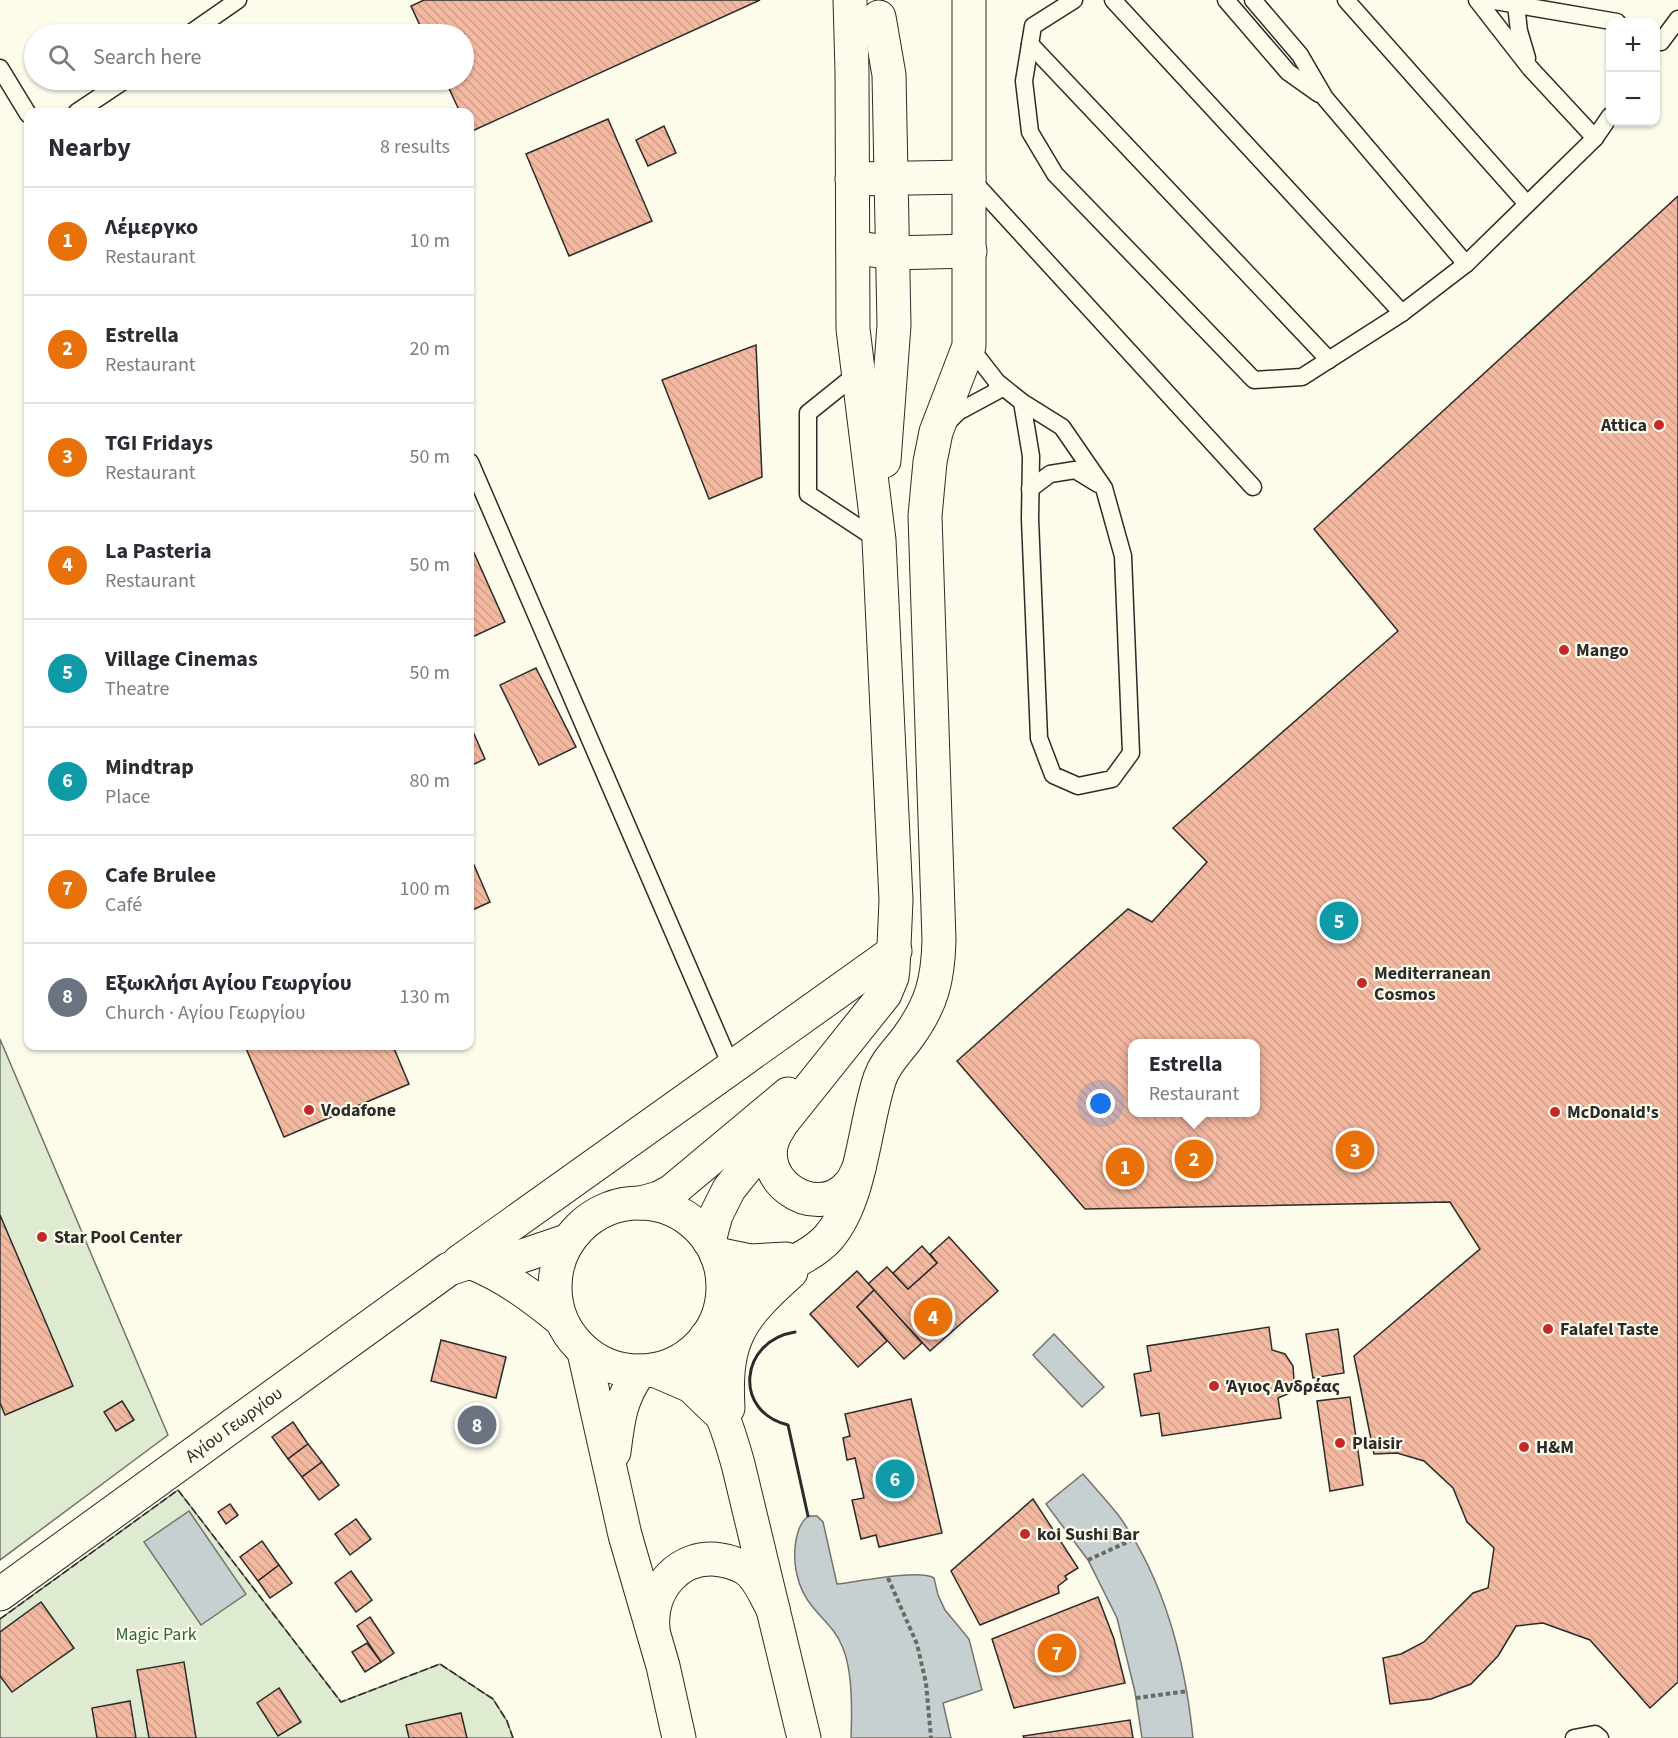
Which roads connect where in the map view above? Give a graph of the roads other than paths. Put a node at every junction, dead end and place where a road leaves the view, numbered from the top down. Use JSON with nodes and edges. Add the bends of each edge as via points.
{"nodes":[{"id":1,"x":238,"y":0,"type":"edge"},
{"id":2,"x":850,"y":0,"type":"edge"},
{"id":3,"x":969,"y":0,"type":"edge"},
{"id":4,"x":1074,"y":0,"type":"edge"},
{"id":5,"x":1113,"y":0,"type":"edge"},
{"id":6,"x":1226,"y":0,"type":"edge"},
{"id":7,"x":1253,"y":0,"type":"edge"},
{"id":8,"x":1346,"y":0,"type":"edge"},
{"id":9,"x":1477,"y":0,"type":"edge"},
{"id":10,"x":1489,"y":0,"type":"edge"},
{"id":11,"x":1516,"y":5,"type":"junction"},
{"id":12,"x":883,"y":8,"type":"edge"},
{"id":13,"x":1678,"y":19,"type":"edge"},
{"id":14,"x":1606,"y":20,"type":"edge"},
{"id":15,"x":203,"y":24,"type":"edge"},
{"id":16,"x":1660,"y":40,"type":"edge"},
{"id":17,"x":1030,"y":44,"type":"junction"},
{"id":18,"x":0,"y":68,"type":"edge"},
{"id":19,"x":1530,"y":68,"type":"junction"},
{"id":20,"x":852,"y":72,"type":"junction"},
{"id":21,"x":109,"y":90,"type":"edge"},
{"id":22,"x":1325,"y":98,"type":"junction"},
{"id":23,"x":24,"y":108,"type":"edge"},
{"id":24,"x":83,"y":108,"type":"edge"},
{"id":25,"x":1606,"y":123,"type":"edge"},
{"id":26,"x":1595,"y":138,"type":"junction"},
{"id":27,"x":969,"y":177,"type":"junction"},
{"id":28,"x":890,"y":178,"type":"junction"},
{"id":29,"x":852,"y":179,"type":"junction"},
{"id":30,"x":1527,"y":204,"type":"junction"},
{"id":31,"x":853,"y":247,"type":"junction"},
{"id":32,"x":970,"y":251,"type":"junction"},
{"id":33,"x":891,"y":253,"type":"junction"},
{"id":34,"x":1466,"y":264,"type":"junction"},
{"id":35,"x":1402,"y":313,"type":"junction"},
{"id":36,"x":969,"y":346,"type":"junction"},
{"id":37,"x":1329,"y":360,"type":"junction"},
{"id":38,"x":859,"y":372,"type":"junction"},
{"id":39,"x":997,"y":382,"type":"junction"},
{"id":40,"x":1022,"y":402,"type":"junction"},
{"id":41,"x":936,"y":432,"type":"junction"},
{"id":42,"x":474,"y":471,"type":"edge"},
{"id":43,"x":1253,"y":487,"type":"dead end"},
{"id":44,"x":1104,"y":488,"type":"junction"},
{"id":45,"x":1030,"y":489,"type":"junction"},
{"id":46,"x":879,"y":540,"type":"junction"},
{"id":47,"x":895,"y":951,"type":"junction"},
{"id":48,"x":844,"y":1047,"type":"junction"},
{"id":49,"x":732,"y":1068,"type":"junction"},
{"id":50,"x":782,"y":1123,"type":"junction"},
{"id":51,"x":859,"y":1168,"type":"junction"},
{"id":52,"x":641,"y":1203,"type":"junction"},
{"id":53,"x":569,"y":1240,"type":"junction"},
{"id":54,"x":713,"y":1248,"type":"junction"},
{"id":55,"x":808,"y":1253,"type":"junction"},
{"id":56,"x":460,"y":1265,"type":"junction"},
{"id":57,"x":722,"y":1303,"type":"junction"},
{"id":58,"x":560,"y":1319,"type":"junction"},
{"id":59,"x":706,"y":1337,"type":"junction"},
{"id":60,"x":584,"y":1352,"type":"junction"},
{"id":61,"x":647,"y":1370,"type":"junction"},
{"id":62,"x":726,"y":1428,"type":"junction"},
{"id":63,"x":611,"y":1474,"type":"junction"},
{"id":64,"x":0,"y":1594,"type":"edge"},
{"id":65,"x":773,"y":1609,"type":"junction"},
{"id":66,"x":656,"y":1642,"type":"junction"},
{"id":67,"x":679,"y":1738,"type":"edge"},
{"id":68,"x":804,"y":1738,"type":"edge"},
{"id":69,"x":1574,"y":1738,"type":"edge"},
{"id":70,"x":1600,"y":1738,"type":"edge"}],
"edges":[{"from":1,"to":15,"type":"lane"},
{"from":2,"to":20,"type":"street"},
{"from":3,"to":27,"type":"street"},
{"from":4,"to":17,"type":"lane","via":[[1033,26]]},
{"from":5,"to":35,"type":"lane"},
{"from":6,"to":22,"type":"lane","via":[[1288,72]]},
{"from":7,"to":22,"type":"lane","via":[[1300,55]]},
{"from":8,"to":30,"type":"lane"},
{"from":9,"to":19,"type":"lane"},
{"from":10,"to":11,"type":"lane"},
{"from":11,"to":14,"type":"lane"},
{"from":11,"to":19,"type":"lane"},
{"from":12,"to":20,"type":"street"},
{"from":12,"to":28,"type":"street","via":[[889,75]]},
{"from":13,"to":16,"type":"lane"},
{"from":17,"to":37,"type":"lane"},
{"from":17,"to":37,"type":"lane","via":[[1024,81],[1030,132],[1055,174],[1254,380],[1302,377]]},
{"from":18,"to":23,"type":"lane"},
{"from":19,"to":26,"type":"lane"},
{"from":20,"to":29,"type":"street"},
{"from":21,"to":24,"type":"lane"},
{"from":22,"to":34,"type":"lane"},
{"from":25,"to":26,"type":"lane"},
{"from":26,"to":30,"type":"lane"},
{"from":27,"to":28,"type":"street"},
{"from":27,"to":32,"type":"street"},
{"from":27,"to":43,"type":"lane"},
{"from":28,"to":29,"type":"street"},
{"from":28,"to":33,"type":"street"},
{"from":29,"to":31,"type":"street"},
{"from":30,"to":34,"type":"lane"},
{"from":31,"to":33,"type":"street"},
{"from":31,"to":38,"type":"street","via":[[853,328]]},
{"from":32,"to":33,"type":"street"},
{"from":32,"to":36,"type":"street"},
{"from":33,"to":46,"type":"street","via":[[894,325]]},
{"from":34,"to":35,"type":"lane"},
{"from":35,"to":37,"type":"lane"},
{"from":36,"to":39,"type":"lane"},
{"from":36,"to":41,"type":"street"},
{"from":38,"to":46,"type":"street"},
{"from":38,"to":46,"type":"lane","via":[[808,413],[808,494]]},
{"from":39,"to":40,"type":"lane"},
{"from":39,"to":41,"type":"lane","via":[[997,391],[958,412]]},
{"from":40,"to":44,"type":"lane","via":[[1062,427]]},
{"from":40,"to":45,"type":"lane","via":[[1031,456]]},
{"from":41,"to":51,"type":"street","via":[[925,516],[939,965],[929,1005],[888,1060],[880,1078]]},
{"from":42,"to":49,"type":"lane"},
{"from":44,"to":45,"type":"lane","via":[[1075,470],[1050,474]]},
{"from":44,"to":45,"type":"lane","via":[[1123,556],[1131,753],[1112,778],[1078,786],[1053,775],[1039,738]]},
{"from":46,"to":47,"type":"street"},
{"from":47,"to":48,"type":"street","via":[[885,994]]},
{"from":47,"to":49,"type":"street"},
{"from":48,"to":50,"type":"street"},
{"from":48,"to":52,"type":"street","via":[[672,1191]]},
{"from":49,"to":56,"type":"street"},
{"from":50,"to":51,"type":"street","via":[[773,1141],[771,1162],[784,1188],[797,1196],[827,1198],[841,1192],[851,1184]]},
{"from":50,"to":54,"type":"street","via":[[729,1189],[716,1215]]},
{"from":51,"to":55,"type":"street","via":[[844,1216],[829,1238]]},
{"from":52,"to":53,"type":"street","via":[[614,1206],[596,1214]]},
{"from":52,"to":54,"type":"street","via":[[681,1214],[697,1226]]},
{"from":53,"to":56,"type":"street","name":"Αγίου Γεωργίου","via":[[522,1256]]},
{"from":53,"to":58,"type":"street","via":[[555,1278]]},
{"from":54,"to":55,"type":"street","via":[[750,1261]]},
{"from":54,"to":57,"type":"street","via":[[723,1278]]},
{"from":55,"to":57,"type":"street","via":[[750,1282]]},
{"from":55,"to":62,"type":"street","via":[[763,1299],[737,1333],[727,1370]]},
{"from":56,"to":58,"type":"street","via":[[503,1276]]},
{"from":56,"to":64,"type":"street","name":"Αγίου Γεωργίου"},
{"from":57,"to":59,"type":"street"},
{"from":58,"to":60,"type":"street"},
{"from":59,"to":61,"type":"street","via":[[687,1356],[662,1368]]},
{"from":59,"to":62,"type":"street","via":[[707,1381]]},
{"from":60,"to":61,"type":"street","via":[[621,1370]]},
{"from":60,"to":63,"type":"street"},
{"from":61,"to":62,"type":"street","via":[[691,1386],[712,1405]]},
{"from":61,"to":63,"type":"street","via":[[627,1390],[621,1406]]},
{"from":62,"to":65,"type":"street"},
{"from":63,"to":66,"type":"street"},
{"from":65,"to":66,"type":"street","via":[[750,1572],[734,1562],[713,1558],[692,1562],[674,1571],[661,1587],[653,1607]]},
{"from":65,"to":68,"type":"street"},
{"from":66,"to":67,"type":"street"},
{"from":69,"to":70,"type":"lane","via":[[1595,1734]]}]}
